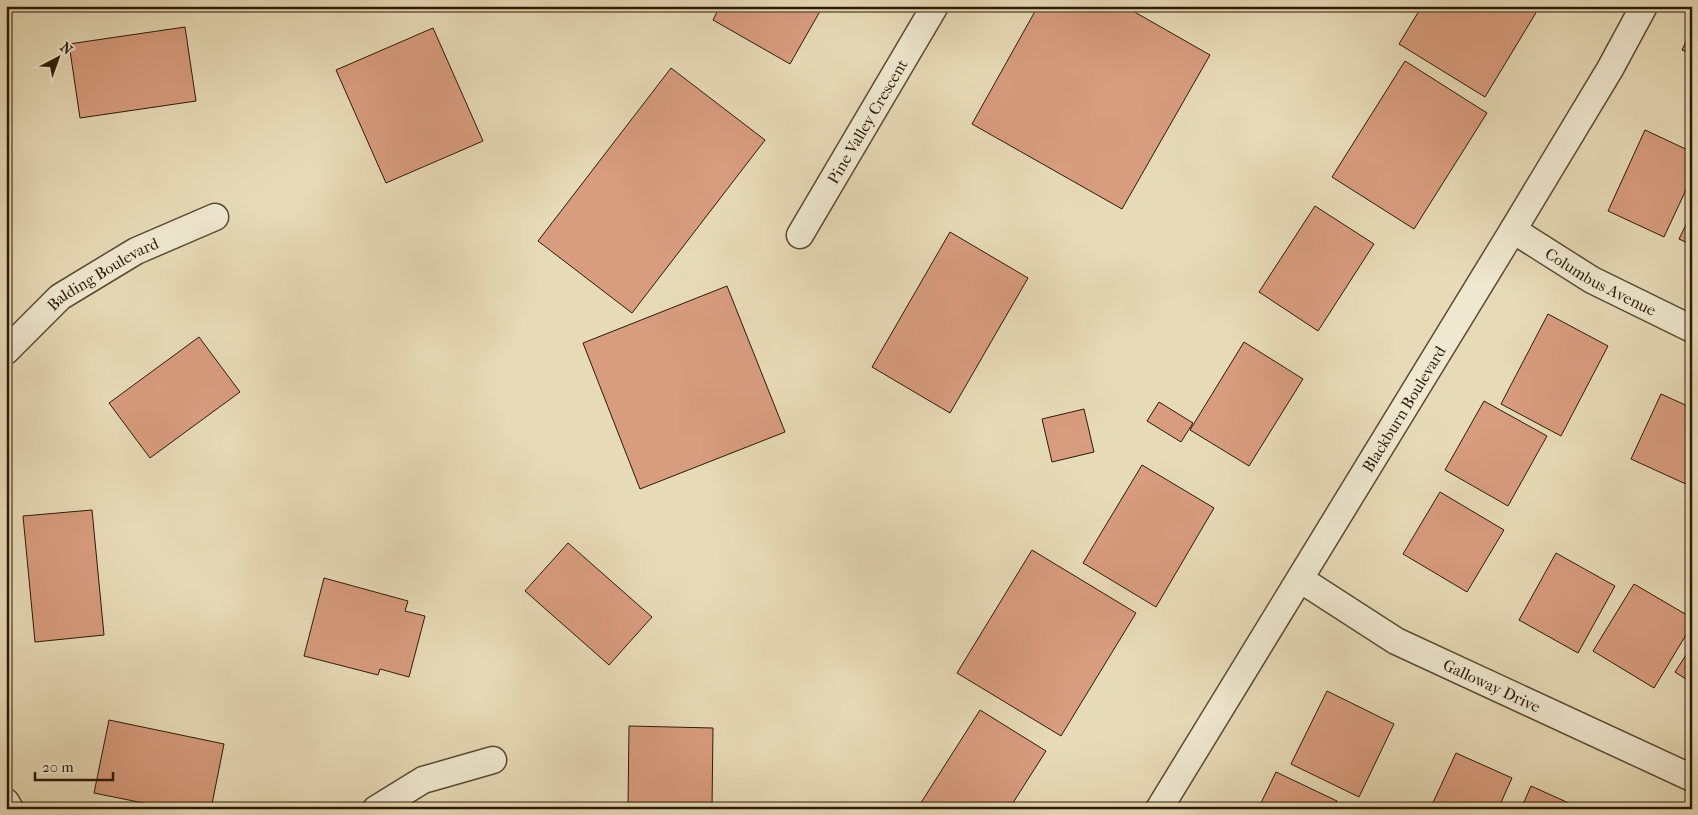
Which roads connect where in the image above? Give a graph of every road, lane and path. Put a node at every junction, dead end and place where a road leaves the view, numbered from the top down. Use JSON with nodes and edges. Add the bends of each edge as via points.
{"nodes":[{"id":1,"x":935,"y":6,"type":"edge"},
{"id":2,"x":1644,"y":6,"type":"edge"},
{"id":3,"x":214,"y":217,"type":"dead end"},
{"id":4,"x":1513,"y":230,"type":"junction"},
{"id":5,"x":800,"y":236,"type":"dead end"},
{"id":6,"x":1692,"y":329,"type":"edge"},
{"id":7,"x":6,"y":351,"type":"edge"},
{"id":8,"x":1300,"y":579,"type":"junction"},
{"id":9,"x":493,"y":760,"type":"dead end"},
{"id":10,"x":1692,"y":778,"type":"edge"},
{"id":11,"x":6,"y":802,"type":"edge"},
{"id":12,"x":10,"y":809,"type":"edge"},
{"id":13,"x":376,"y":809,"type":"edge"},
{"id":14,"x":1159,"y":809,"type":"edge"}],
"edges":[{"from":1,"to":5,"type":"street","name":"Pine Valley Crescent"},
{"from":2,"to":4,"type":"street","name":"Blackburn Boulevard"},
{"from":3,"to":7,"type":"street","name":"Balding Boulevard","via":[[136,251],[60,297]]},
{"from":4,"to":6,"type":"street","name":"Columbus Avenue","via":[[1592,280]]},
{"from":4,"to":8,"type":"street","name":"Blackburn Boulevard"},
{"from":8,"to":10,"type":"street","name":"Galloway Drive","via":[[1396,641]]},
{"from":8,"to":14,"type":"street","name":"Blackburn Boulevard"},
{"from":9,"to":13,"type":"street","via":[[423,780]]},
{"from":11,"to":12,"type":"street"}]}
